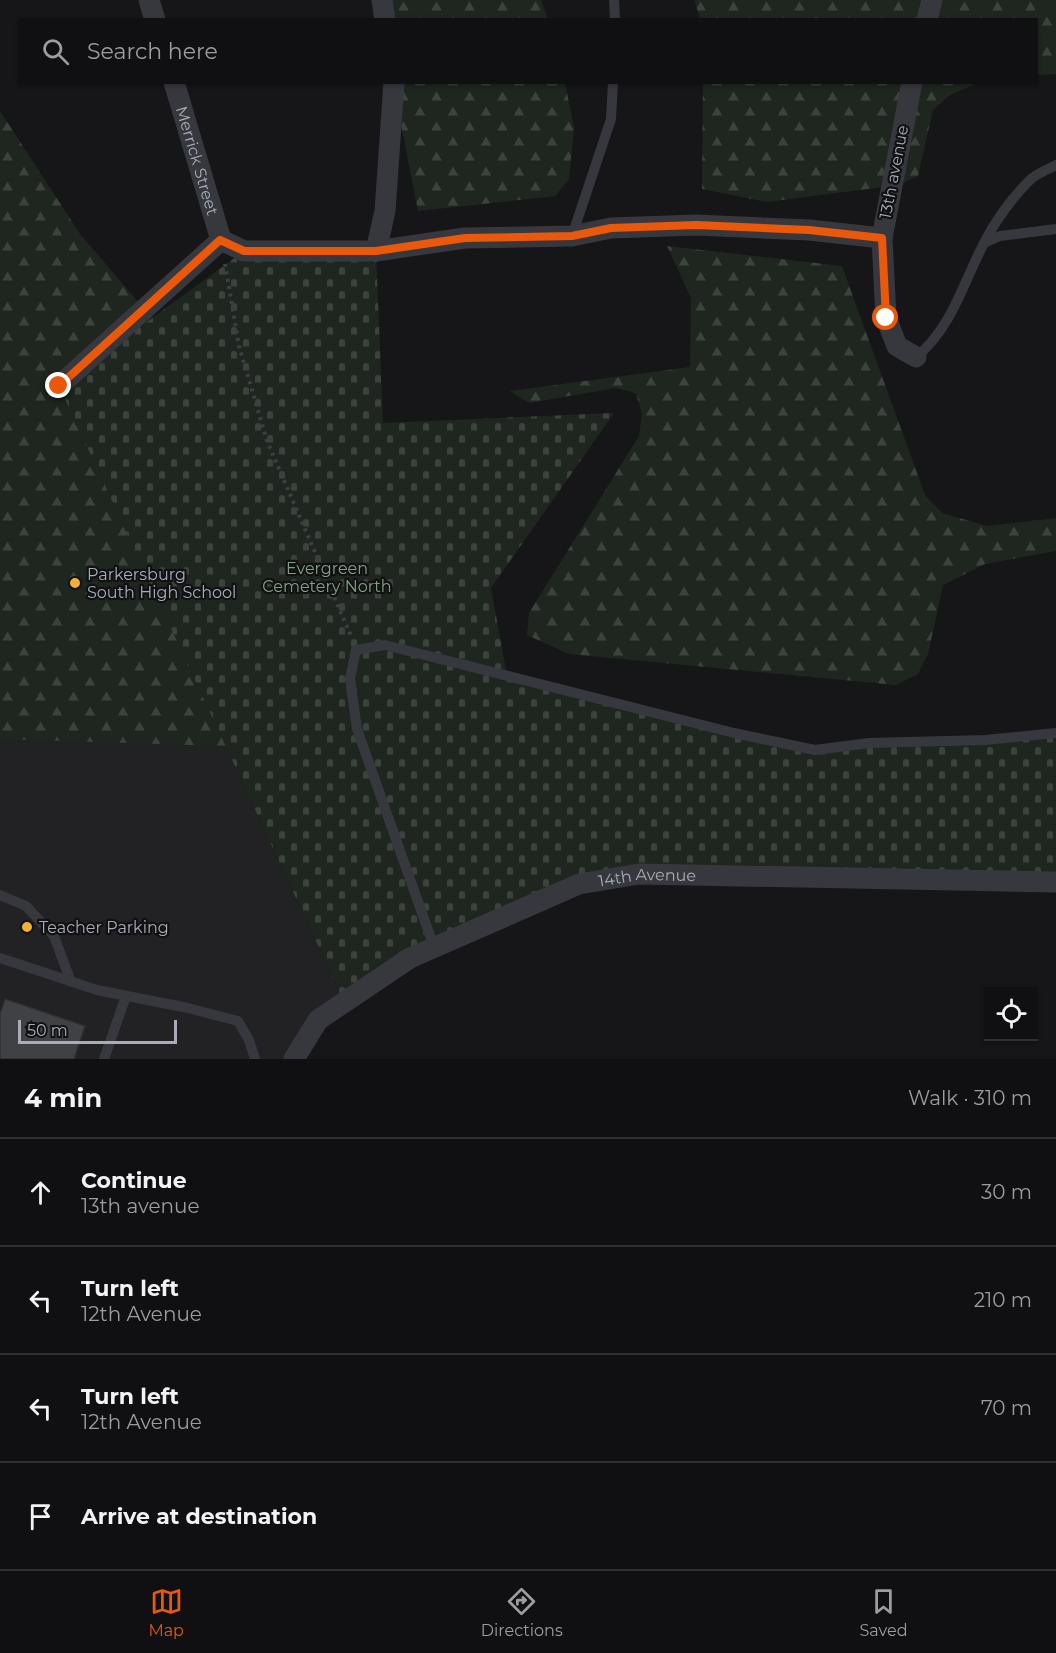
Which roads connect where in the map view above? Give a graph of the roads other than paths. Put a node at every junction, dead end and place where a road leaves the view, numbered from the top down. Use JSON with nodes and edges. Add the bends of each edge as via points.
{"nodes":[{"id":1,"x":149,"y":0,"type":"edge"},
{"id":2,"x":382,"y":0,"type":"edge"},
{"id":3,"x":614,"y":0,"type":"edge"},
{"id":4,"x":932,"y":0,"type":"edge"},
{"id":5,"x":154,"y":18,"type":"edge"},
{"id":6,"x":385,"y":18,"type":"edge"},
{"id":7,"x":615,"y":18,"type":"edge"},
{"id":8,"x":928,"y":18,"type":"edge"},
{"id":9,"x":175,"y":84,"type":"edge"},
{"id":10,"x":394,"y":84,"type":"edge"},
{"id":11,"x":613,"y":84,"type":"edge"},
{"id":12,"x":912,"y":84,"type":"edge"},
{"id":13,"x":1056,"y":165,"type":"edge"},
{"id":14,"x":1056,"y":229,"type":"edge"},
{"id":15,"x":572,"y":236,"type":"junction"},
{"id":16,"x":882,"y":238,"type":"junction"},
{"id":17,"x":220,"y":240,"type":"junction"},
{"id":18,"x":984,"y":243,"type":"junction"},
{"id":19,"x":376,"y":251,"type":"junction"},
{"id":20,"x":916,"y":357,"type":"joint"},
{"id":21,"x":59,"y":386,"type":"dead end"},
{"id":22,"x":1056,"y":733,"type":"edge"},
{"id":23,"x":1056,"y":882,"type":"edge"},
{"id":24,"x":0,"y":895,"type":"edge"},
{"id":25,"x":434,"y":947,"type":"junction"},
{"id":26,"x":0,"y":958,"type":"edge"},
{"id":27,"x":70,"y":982,"type":"junction"},
{"id":28,"x":126,"y":996,"type":"junction"},
{"id":29,"x":104,"y":1059,"type":"edge"},
{"id":30,"x":255,"y":1059,"type":"edge"},
{"id":31,"x":294,"y":1059,"type":"edge"}],
"edges":[{"from":1,"to":5,"type":"street"},
{"from":2,"to":6,"type":"street"},
{"from":3,"to":7,"type":"lane"},
{"from":4,"to":8,"type":"street"},
{"from":9,"to":17,"type":"street","name":"Merrick Street"},
{"from":10,"to":19,"type":"street","via":[[385,211]]},
{"from":11,"to":15,"type":"lane","via":[[611,119]]},
{"from":12,"to":16,"type":"street","name":"13th avenue"},
{"from":13,"to":18,"type":"lane","via":[[1030,180]]},
{"from":14,"to":18,"type":"lane","via":[[1000,236]]},
{"from":15,"to":16,"type":"street","via":[[611,228],[696,225]]},
{"from":15,"to":19,"type":"street","via":[[465,238]]},
{"from":16,"to":20,"type":"street","name":"13th avenue","via":[[886,318],[897,346]]},
{"from":17,"to":19,"type":"street","via":[[244,251]]},
{"from":17,"to":21,"type":"street"},
{"from":18,"to":20,"type":"lane","via":[[946,324]]},
{"from":22,"to":25,"type":"lane","via":[[985,740],[869,743],[815,750],[734,734],[385,645],[356,650],[350,679],[357,729]]},
{"from":23,"to":25,"type":"street","name":"14th Avenue","via":[[639,874],[579,884]]},
{"from":24,"to":27,"type":"lane","via":[[26,906],[54,936]]},
{"from":25,"to":31,"type":"street","name":"14th Avenue","via":[[410,958],[318,1020]]},
{"from":26,"to":27,"type":"lane"},
{"from":27,"to":28,"type":"lane"},
{"from":28,"to":29,"type":"lane"},
{"from":28,"to":30,"type":"lane","via":[[238,1021]]}]}
